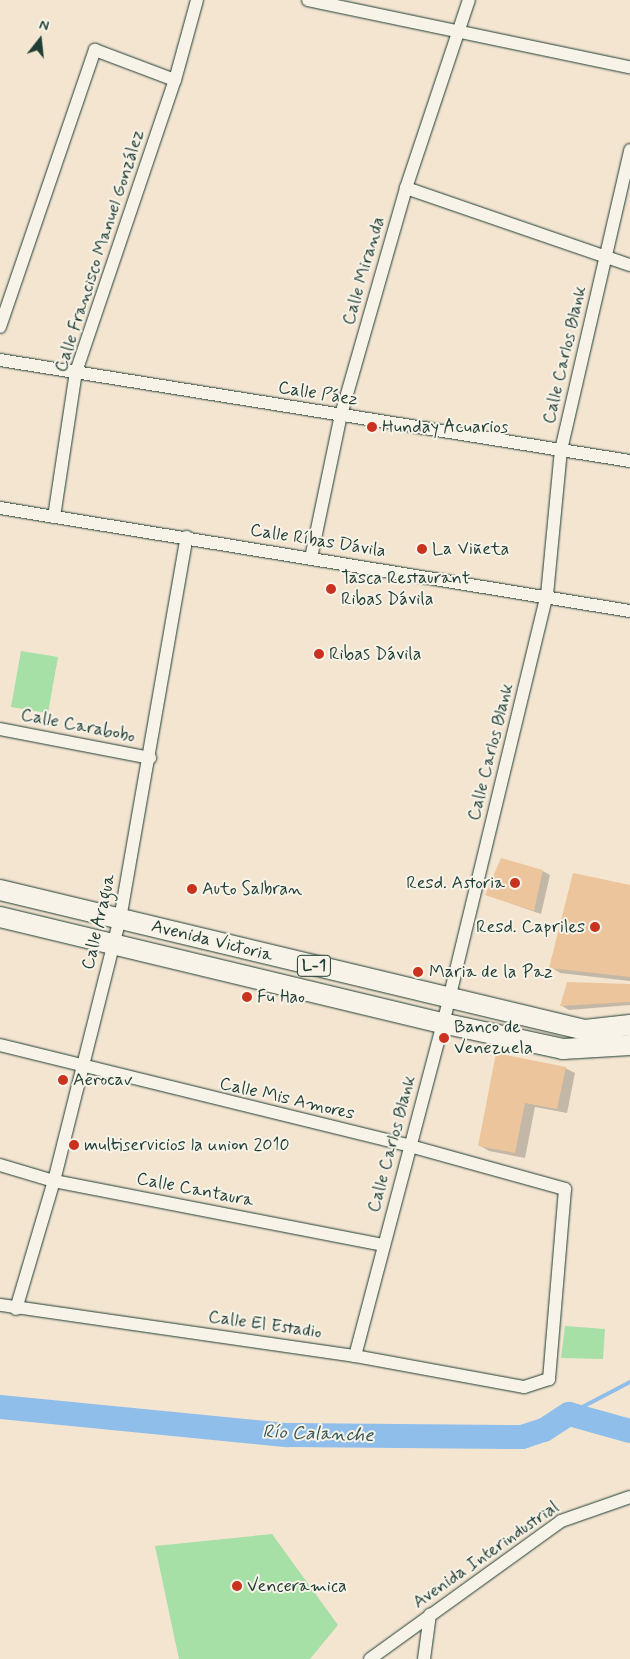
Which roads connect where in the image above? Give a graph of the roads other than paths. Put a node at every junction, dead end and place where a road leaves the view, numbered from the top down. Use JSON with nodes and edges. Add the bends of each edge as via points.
{"nodes":[{"id":1,"x":197,"y":0,"type":"edge"},
{"id":2,"x":308,"y":0,"type":"edge"},
{"id":3,"x":469,"y":0,"type":"edge"},
{"id":4,"x":355,"y":5,"type":"edge"},
{"id":5,"x":459,"y":30,"type":"junction"},
{"id":6,"x":630,"y":66,"type":"edge"},
{"id":7,"x":175,"y":80,"type":"junction"},
{"id":8,"x":630,"y":150,"type":"edge"},
{"id":9,"x":406,"y":188,"type":"junction"},
{"id":10,"x":605,"y":258,"type":"junction"},
{"id":11,"x":630,"y":265,"type":"edge"},
{"id":12,"x":0,"y":328,"type":"edge"},
{"id":13,"x":0,"y":360,"type":"edge"},
{"id":14,"x":76,"y":372,"type":"junction"},
{"id":15,"x":341,"y":415,"type":"junction"},
{"id":16,"x":561,"y":450,"type":"junction"},
{"id":17,"x":630,"y":461,"type":"edge"},
{"id":18,"x":0,"y":508,"type":"edge"},
{"id":19,"x":54,"y":516,"type":"junction"},
{"id":20,"x":187,"y":537,"type":"junction"},
{"id":21,"x":312,"y":558,"type":"junction"},
{"id":22,"x":547,"y":595,"type":"junction"},
{"id":23,"x":630,"y":611,"type":"edge"},
{"id":24,"x":0,"y":729,"type":"edge"},
{"id":25,"x":150,"y":758,"type":"junction"},
{"id":26,"x":0,"y":890,"type":"edge"},
{"id":27,"x":0,"y":917,"type":"edge"},
{"id":28,"x":120,"y":918,"type":"junction"},
{"id":29,"x":112,"y":945,"type":"junction"},
{"id":30,"x":448,"y":999,"type":"junction"},
{"id":31,"x":442,"y":1023,"type":"junction"},
{"id":32,"x":630,"y":1025,"type":"edge"},
{"id":33,"x":0,"y":1045,"type":"edge"},
{"id":34,"x":630,"y":1045,"type":"edge"},
{"id":35,"x":84,"y":1068,"type":"junction"},
{"id":36,"x":410,"y":1146,"type":"junction"},
{"id":37,"x":0,"y":1165,"type":"edge"},
{"id":38,"x":54,"y":1181,"type":"junction"},
{"id":39,"x":384,"y":1245,"type":"junction"},
{"id":40,"x":0,"y":1305,"type":"edge"},
{"id":41,"x":16,"y":1308,"type":"junction"},
{"id":42,"x":355,"y":1356,"type":"junction"},
{"id":43,"x":524,"y":1387,"type":"joint"},
{"id":44,"x":630,"y":1497,"type":"edge"},
{"id":45,"x":430,"y":1614,"type":"junction"},
{"id":46,"x":373,"y":1658,"type":"edge"},
{"id":47,"x":424,"y":1659,"type":"edge"}],
"edges":[{"from":1,"to":7,"type":"street","name":"Calle Francisco Manuel González"},
{"from":2,"to":4,"type":"street"},
{"from":3,"to":5,"type":"street","name":"Calle Miranda"},
{"from":4,"to":5,"type":"street"},
{"from":5,"to":6,"type":"street"},
{"from":5,"to":9,"type":"street","name":"Calle Miranda"},
{"from":7,"to":12,"type":"street","via":[[95,50]]},
{"from":7,"to":14,"type":"street","name":"Calle Francisco Manuel González"},
{"from":8,"to":10,"type":"street","name":"Calle Carlos Blank"},
{"from":9,"to":10,"type":"street"},
{"from":9,"to":15,"type":"street","name":"Calle Miranda"},
{"from":10,"to":11,"type":"street"},
{"from":10,"to":16,"type":"street","name":"Calle Carlos Blank"},
{"from":13,"to":14,"type":"street","name":"Calle Páez"},
{"from":14,"to":15,"type":"street","name":"Calle Páez"},
{"from":14,"to":19,"type":"street","name":"Calle Francisco Manuel González"},
{"from":15,"to":16,"type":"street","name":"Calle Páez"},
{"from":15,"to":21,"type":"street","name":"Calle Miranda"},
{"from":16,"to":17,"type":"street","name":"Calle Páez"},
{"from":16,"to":22,"type":"street","name":"Calle Carlos Blank"},
{"from":18,"to":19,"type":"street","name":"Calle Ríbas Dávila"},
{"from":19,"to":20,"type":"street","name":"Calle Ríbas Dávila"},
{"from":20,"to":21,"type":"street","name":"Calle Ríbas Dávila"},
{"from":20,"to":25,"type":"street","name":"Calle Aragua"},
{"from":21,"to":22,"type":"street","name":"Calle Ríbas Dávila"},
{"from":22,"to":23,"type":"street","name":"Calle Ríbas Dávila"},
{"from":22,"to":30,"type":"street","name":"Calle Carlos Blank"},
{"from":24,"to":25,"type":"street","name":"Calle Carabobo"},
{"from":25,"to":28,"type":"street","name":"Calle Aragua"},
{"from":26,"to":28,"type":"main road","name":"Avenida Victoria","number":"L-1"},
{"from":27,"to":29,"type":"main road","name":"Avenida Victoria","number":"L-1"},
{"from":28,"to":29,"type":"street","name":"Calle Aragua"},
{"from":28,"to":30,"type":"main road","name":"Avenida Victoria","number":"L-1"},
{"from":29,"to":31,"type":"main road","name":"Avenida Victoria","number":"L-1"},
{"from":29,"to":35,"type":"street","name":"Calle Aragua"},
{"from":30,"to":31,"type":"street","name":"Calle Carlos Blank"},
{"from":30,"to":32,"type":"main road","name":"Avenida Victoria","number":"L-1","via":[[585,1030]]},
{"from":31,"to":34,"type":"main road","name":"Avenida Victoria","number":"L-1","via":[[563,1049]]},
{"from":31,"to":36,"type":"street","name":"Calle Carlos Blank"},
{"from":33,"to":35,"type":"street","name":"Calle Mis Amores"},
{"from":35,"to":36,"type":"street","name":"Calle Mis Amores"},
{"from":35,"to":38,"type":"street","name":"Calle Aragua"},
{"from":36,"to":39,"type":"street","name":"Calle Carlos Blank"},
{"from":36,"to":43,"type":"street","name":"Calle Mis Amores","via":[[565,1189],[549,1379]]},
{"from":37,"to":38,"type":"street","name":"Calle Cantaura"},
{"from":38,"to":39,"type":"street","name":"Calle Cantaura"},
{"from":38,"to":41,"type":"street","name":"Calle Aragua"},
{"from":39,"to":42,"type":"street","name":"Calle Carlos Blank"},
{"from":40,"to":41,"type":"street","name":"Calle El Estadio"},
{"from":41,"to":42,"type":"street","name":"Calle El Estadio"},
{"from":42,"to":43,"type":"street","name":"Calle El Estadio"},
{"from":44,"to":45,"type":"street","name":"Avenida Interindustrial","via":[[561,1520]]},
{"from":45,"to":46,"type":"street","name":"Avenida Interindustrial"},
{"from":45,"to":47,"type":"street"}]}
